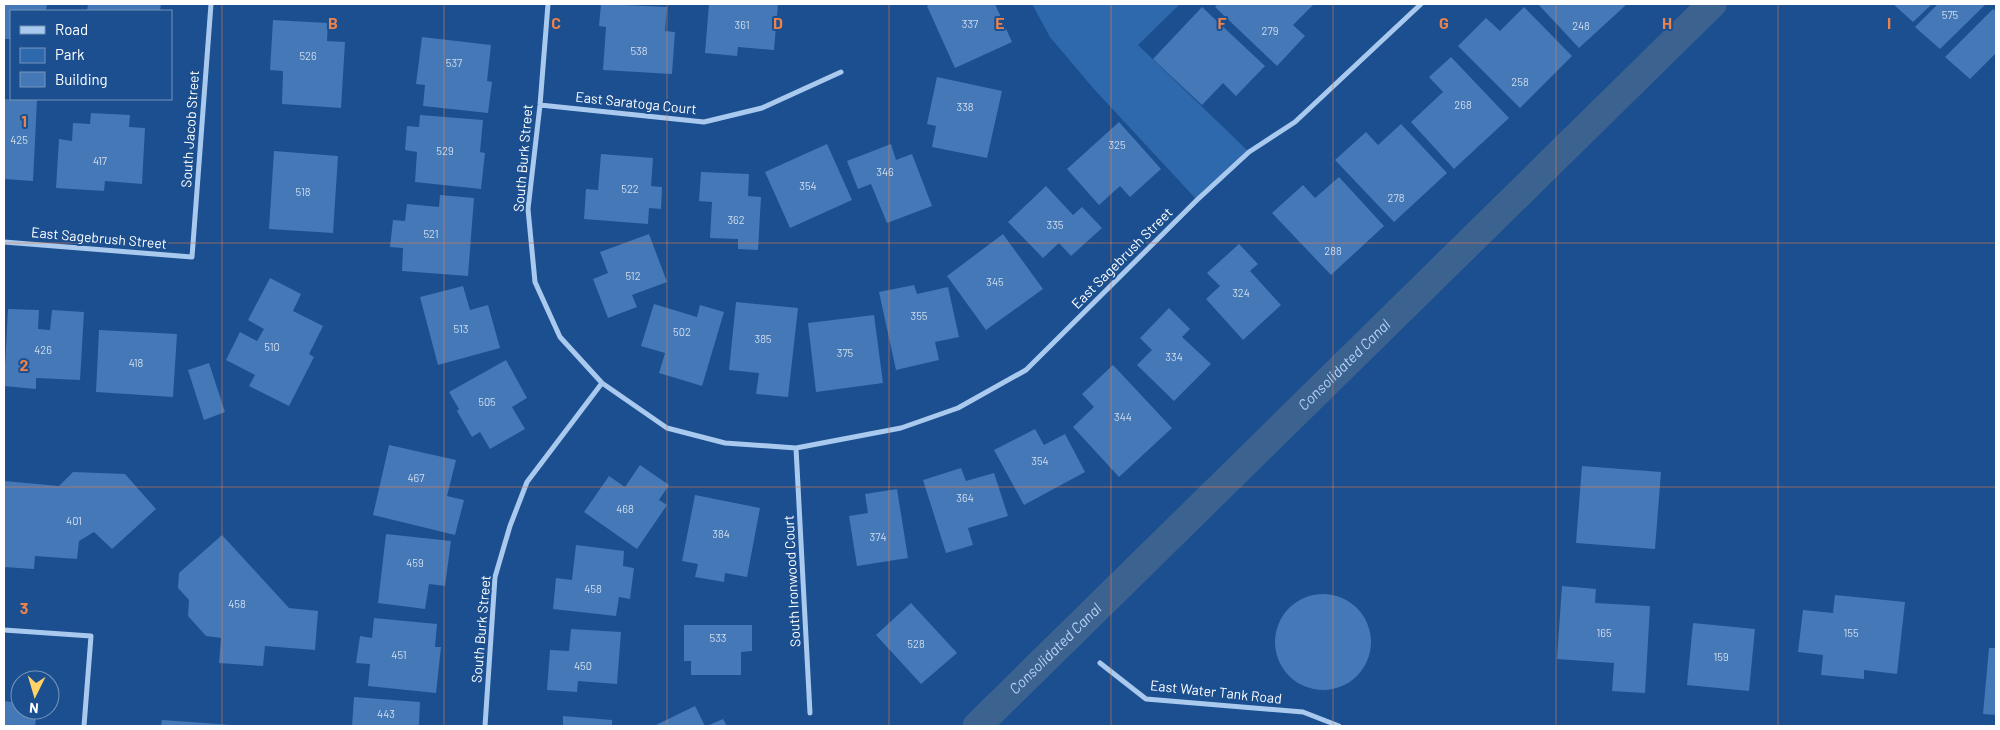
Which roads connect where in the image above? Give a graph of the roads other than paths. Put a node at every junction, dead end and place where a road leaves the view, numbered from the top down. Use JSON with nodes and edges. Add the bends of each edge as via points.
{"nodes":[{"id":1,"x":211,"y":4,"type":"edge"},
{"id":2,"x":548,"y":4,"type":"edge"},
{"id":3,"x":1421,"y":4,"type":"edge"},
{"id":4,"x":841,"y":72,"type":"dead end"},
{"id":5,"x":540,"y":104,"type":"junction"},
{"id":6,"x":4,"y":242,"type":"edge"},
{"id":7,"x":192,"y":257,"type":"joint"},
{"id":8,"x":602,"y":383,"type":"junction"},
{"id":9,"x":796,"y":448,"type":"junction"},
{"id":10,"x":4,"y":630,"type":"edge"},
{"id":11,"x":1100,"y":663,"type":"dead end"},
{"id":12,"x":810,"y":713,"type":"dead end"},
{"id":13,"x":84,"y":726,"type":"edge"},
{"id":14,"x":485,"y":726,"type":"edge"},
{"id":15,"x":1338,"y":726,"type":"edge"}],
"edges":[{"from":1,"to":7,"type":"street","name":"South Jacob Street"},
{"from":2,"to":5,"type":"street","name":"South Burk Street"},
{"from":3,"to":9,"type":"street","name":"East Sagebrush Street","via":[[1295,122],[1249,152],[1197,200],[1026,370],[958,408],[901,428]]},
{"from":4,"to":5,"type":"street","name":"East Saratoga Court","via":[[762,108],[704,122]]},
{"from":5,"to":8,"type":"street","name":"South Burk Street","via":[[528,209],[535,282],[560,337]]},
{"from":6,"to":7,"type":"street","name":"East Sagebrush Street"},
{"from":8,"to":9,"type":"street","name":"South Burk Street","via":[[667,428],[725,443]]},
{"from":8,"to":14,"type":"street","name":"South Burk Street","via":[[527,482],[510,526],[495,578]]},
{"from":9,"to":12,"type":"street","name":"South Ironwood Court"},
{"from":10,"to":13,"type":"street","via":[[91,636]]},
{"from":11,"to":15,"type":"street","name":"East Water Tank Road","via":[[1146,699],[1303,712]]}]}
